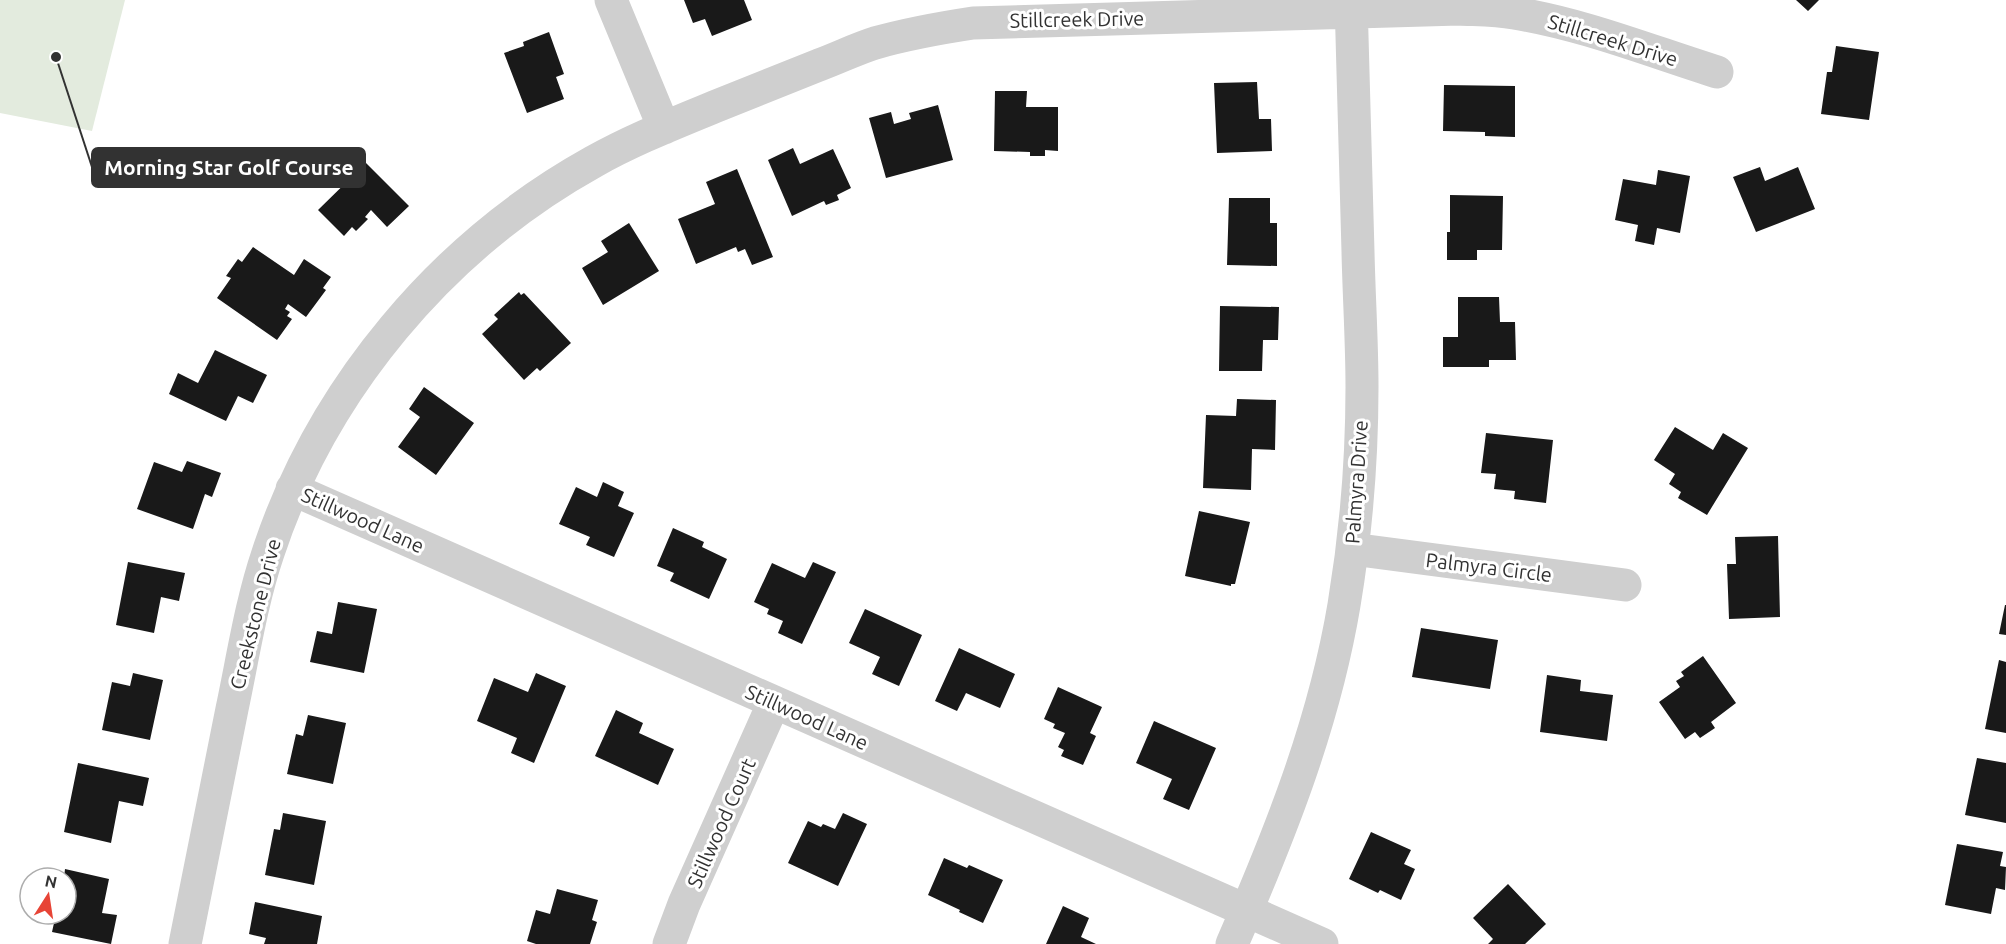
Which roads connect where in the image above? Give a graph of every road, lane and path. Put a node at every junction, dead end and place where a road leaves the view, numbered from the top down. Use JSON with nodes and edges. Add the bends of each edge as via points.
{"nodes":[{"id":1,"x":611,"y":0,"type":"edge"},
{"id":2,"x":1351,"y":6,"type":"edge"},
{"id":3,"x":1717,"y":72,"type":"dead end"},
{"id":4,"x":664,"y":128,"type":"junction"},
{"id":5,"x":292,"y":489,"type":"junction"},
{"id":6,"x":1352,"y":549,"type":"junction"},
{"id":7,"x":1625,"y":585,"type":"dead end"},
{"id":8,"x":774,"y":702,"type":"junction"},
{"id":9,"x":1247,"y":910,"type":"junction"},
{"id":10,"x":185,"y":944,"type":"edge"},
{"id":11,"x":669,"y":944,"type":"edge"},
{"id":12,"x":1232,"y":944,"type":"edge"},
{"id":13,"x":1322,"y":944,"type":"edge"}],
"edges":[{"from":1,"to":4,"type":"street"},
{"from":2,"to":3,"type":"street","name":"Stillcreek Drive","via":[[1515,13],[1569,25]]},
{"from":2,"to":4,"type":"street","name":"Stillcreek Drive","via":[[1003,21],[929,29],[872,45]]},
{"from":2,"to":6,"type":"street","name":"Palmyra Drive","via":[[1362,389]]},
{"from":4,"to":5,"type":"street","name":"Creekstone Drive","via":[[588,164],[528,202],[439,278],[360,371],[318,437]]},
{"from":5,"to":8,"type":"street","name":"Stillwood Lane"},
{"from":5,"to":10,"type":"street","name":"Creekstone Drive","via":[[253,606]]},
{"from":6,"to":7,"type":"street","name":"Palmyra Circle"},
{"from":6,"to":9,"type":"street","name":"Palmyra Drive","via":[[1337,640],[1316,728],[1291,804]]},
{"from":8,"to":9,"type":"street","name":"Stillwood Lane"},
{"from":8,"to":11,"type":"street","name":"Stillwood Court"},
{"from":9,"to":12,"type":"street","name":"Palmyra Drive"},
{"from":9,"to":13,"type":"street","name":"Stillwood Lane"}]}
